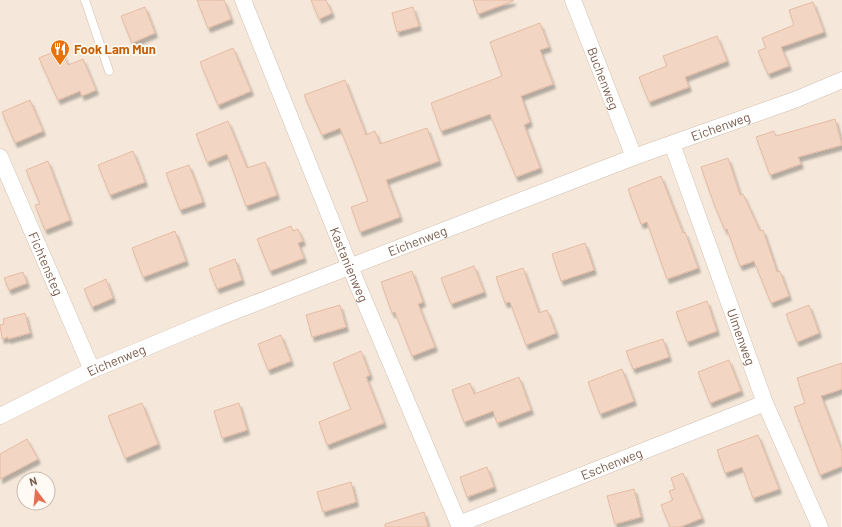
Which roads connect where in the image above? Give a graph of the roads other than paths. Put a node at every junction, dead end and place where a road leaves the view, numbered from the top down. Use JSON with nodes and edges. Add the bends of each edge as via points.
{"nodes":[{"id":1,"x":85,"y":0,"type":"edge"},
{"id":2,"x":243,"y":0,"type":"edge"},
{"id":3,"x":574,"y":0,"type":"edge"},
{"id":4,"x":109,"y":71,"type":"dead end"},
{"id":5,"x":842,"y":80,"type":"edge"},
{"id":6,"x":672,"y":144,"type":"junction"},
{"id":7,"x":0,"y":157,"type":"edge"},
{"id":8,"x":634,"y":157,"type":"junction"},
{"id":9,"x":350,"y":267,"type":"junction"},
{"id":10,"x":92,"y":370,"type":"junction"},
{"id":11,"x":765,"y":403,"type":"junction"},
{"id":12,"x":0,"y":416,"type":"edge"},
{"id":13,"x":459,"y":525,"type":"edge"},
{"id":14,"x":820,"y":527,"type":"edge"}],
"edges":[{"from":1,"to":4,"type":"lane"},
{"from":2,"to":9,"type":"street","name":"Kastanienweg"},
{"from":3,"to":8,"type":"street","name":"Buchenweg"},
{"from":5,"to":6,"type":"street","name":"Eichenweg"},
{"from":6,"to":8,"type":"street","name":"Eichenweg"},
{"from":6,"to":11,"type":"street","name":"Ulmenweg"},
{"from":7,"to":10,"type":"street","name":"Fichtensteg"},
{"from":8,"to":9,"type":"street","name":"Eichenweg"},
{"from":9,"to":10,"type":"street","name":"Eichenweg"},
{"from":9,"to":13,"type":"street","name":"Kastanienweg"},
{"from":10,"to":12,"type":"street","name":"Eichenweg"},
{"from":11,"to":13,"type":"street","name":"Eschenweg"},
{"from":11,"to":14,"type":"street","name":"Ulmenweg"}]}
